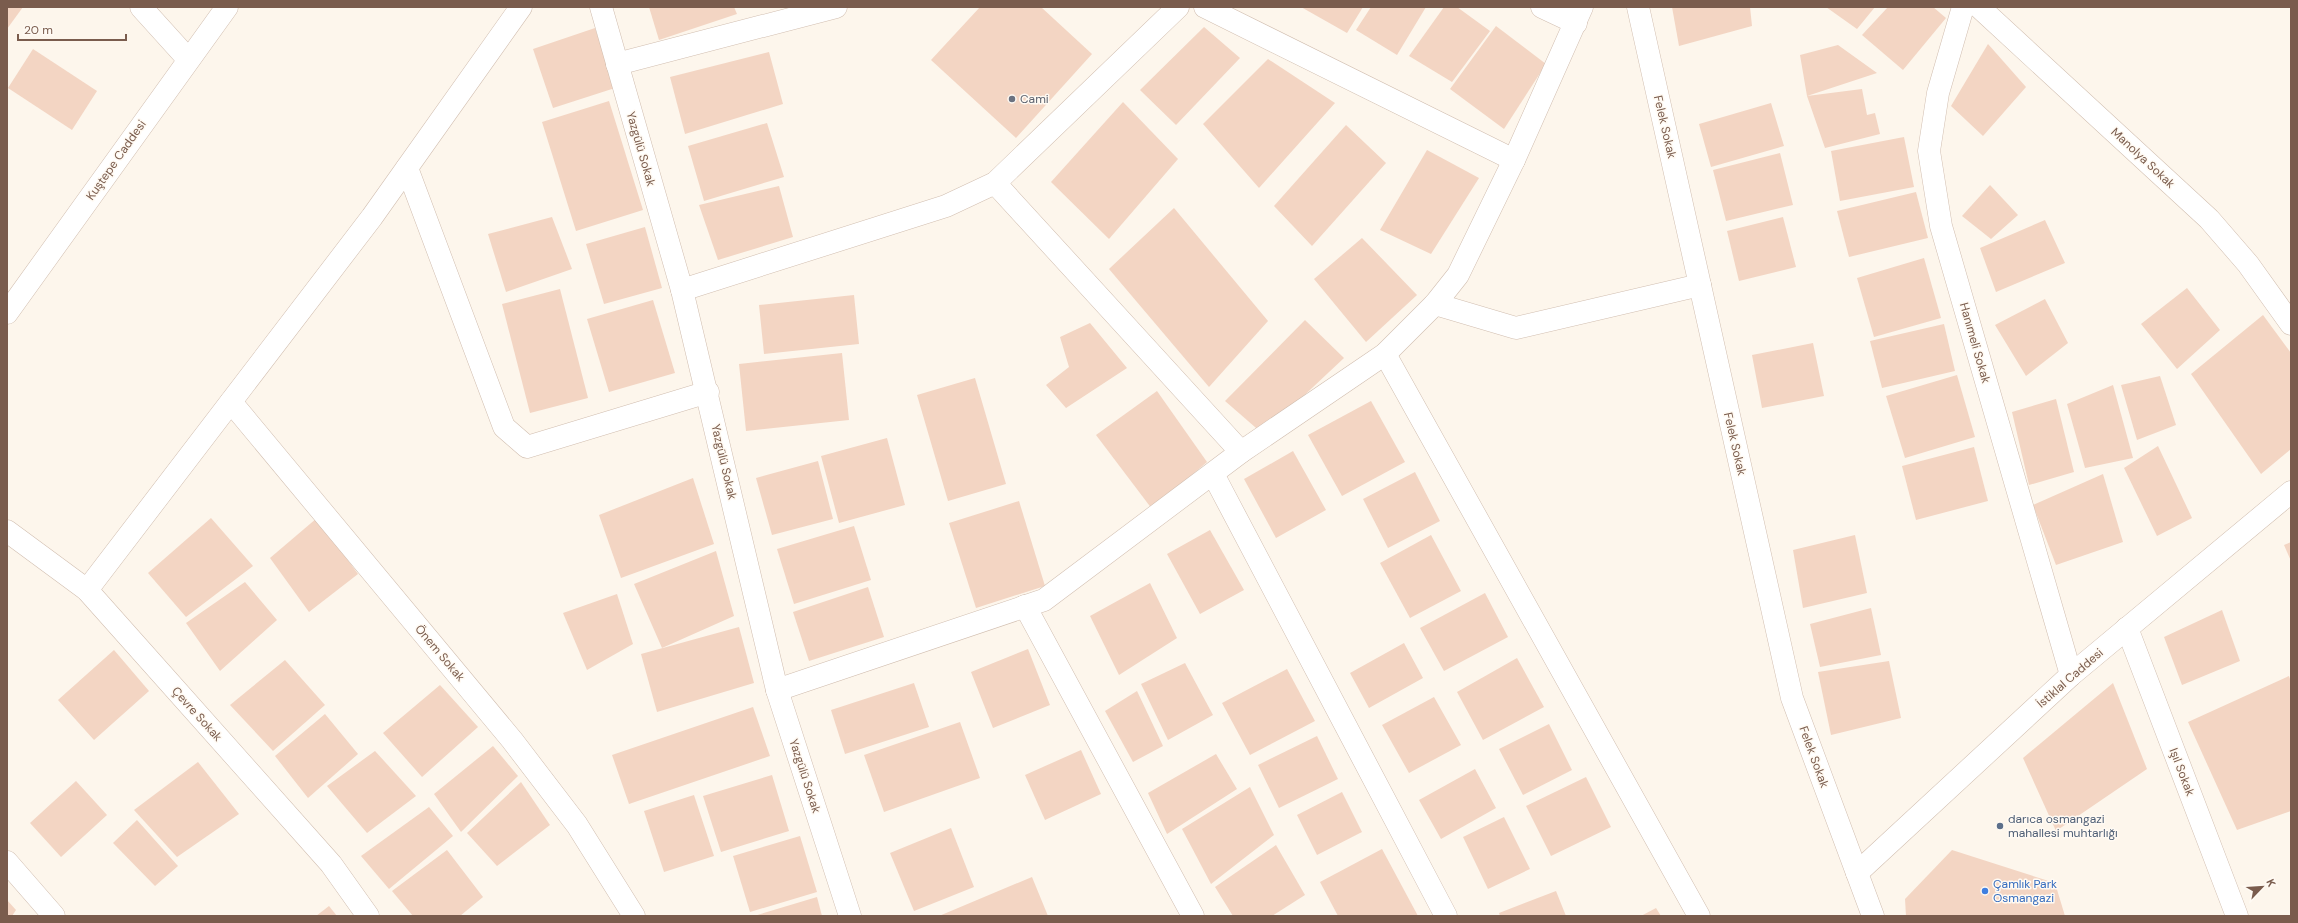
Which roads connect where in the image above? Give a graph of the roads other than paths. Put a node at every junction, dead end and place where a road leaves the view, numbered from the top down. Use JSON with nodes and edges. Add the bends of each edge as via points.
{"nodes":[{"id":1,"x":141,"y":7,"type":"edge"},
{"id":2,"x":227,"y":7,"type":"edge"},
{"id":3,"x":521,"y":7,"type":"edge"},
{"id":4,"x":601,"y":7,"type":"edge"},
{"id":5,"x":836,"y":7,"type":"edge"},
{"id":6,"x":1178,"y":7,"type":"edge"},
{"id":7,"x":1205,"y":7,"type":"edge"},
{"id":8,"x":1542,"y":7,"type":"edge"},
{"id":9,"x":1638,"y":7,"type":"edge"},
{"id":10,"x":1963,"y":7,"type":"edge"},
{"id":11,"x":1979,"y":7,"type":"edge"},
{"id":12,"x":1579,"y":15,"type":"edge"},
{"id":13,"x":188,"y":59,"type":"junction"},
{"id":14,"x":617,"y":64,"type":"junction"},
{"id":15,"x":1514,"y":160,"type":"junction"},
{"id":16,"x":407,"y":168,"type":"junction"},
{"id":17,"x":995,"y":183,"type":"junction"},
{"id":18,"x":1700,"y":286,"type":"junction"},
{"id":19,"x":682,"y":290,"type":"junction"},
{"id":20,"x":1435,"y":304,"type":"junction"},
{"id":21,"x":7,"y":313,"type":"edge"},
{"id":22,"x":2291,"y":324,"type":"edge"},
{"id":23,"x":1385,"y":354,"type":"junction"},
{"id":24,"x":708,"y":392,"type":"junction"},
{"id":25,"x":231,"y":402,"type":"junction"},
{"id":26,"x":1241,"y":452,"type":"junction"},
{"id":27,"x":1213,"y":474,"type":"junction"},
{"id":28,"x":2291,"y":492,"type":"edge"},
{"id":29,"x":7,"y":532,"type":"edge"},
{"id":30,"x":87,"y":590,"type":"junction"},
{"id":31,"x":1026,"y":606,"type":"junction"},
{"id":32,"x":2126,"y":628,"type":"junction"},
{"id":33,"x":2071,"y":675,"type":"junction"},
{"id":34,"x":777,"y":690,"type":"junction"},
{"id":35,"x":7,"y":862,"type":"edge"},
{"id":36,"x":1857,"y":873,"type":"junction"},
{"id":37,"x":54,"y":916,"type":"edge"},
{"id":38,"x":368,"y":916,"type":"edge"},
{"id":39,"x":634,"y":916,"type":"edge"},
{"id":40,"x":850,"y":916,"type":"edge"},
{"id":41,"x":1192,"y":916,"type":"edge"},
{"id":42,"x":1446,"y":916,"type":"edge"},
{"id":43,"x":1699,"y":916,"type":"edge"},
{"id":44,"x":1873,"y":916,"type":"edge"},
{"id":45,"x":2237,"y":916,"type":"edge"}],
"edges":[{"from":1,"to":13,"type":"street"},
{"from":2,"to":13,"type":"street","name":"Kuştepe Caddesi"},
{"from":3,"to":16,"type":"street"},
{"from":4,"to":14,"type":"street","name":"Yazgülü Sokak"},
{"from":5,"to":14,"type":"street"},
{"from":6,"to":17,"type":"street"},
{"from":7,"to":15,"type":"street"},
{"from":8,"to":12,"type":"street"},
{"from":9,"to":18,"type":"street","name":"Felek Sokak"},
{"from":10,"to":33,"type":"street","name":"Hanımeli Sokak","via":[[1938,93],[1929,151],[1941,226]]},
{"from":11,"to":22,"type":"street","name":"Manolya Sokak","via":[[2209,218],[2248,264]]},
{"from":12,"to":15,"type":"street"},
{"from":13,"to":21,"type":"street","name":"Kuştepe Caddesi"},
{"from":14,"to":19,"type":"street","name":"Yazgülü Sokak"},
{"from":15,"to":20,"type":"street","via":[[1458,275]]},
{"from":16,"to":24,"type":"street","via":[[504,427],[527,447]]},
{"from":16,"to":25,"type":"street"},
{"from":17,"to":19,"type":"street","via":[[946,206]]},
{"from":17,"to":26,"type":"street"},
{"from":18,"to":20,"type":"street","via":[[1516,328]]},
{"from":18,"to":36,"type":"street","name":"Felek Sokak","via":[[1792,698]]},
{"from":19,"to":24,"type":"street","name":"Yazgülü Sokak"},
{"from":20,"to":23,"type":"street"},
{"from":23,"to":26,"type":"street"},
{"from":23,"to":43,"type":"street"},
{"from":24,"to":34,"type":"street","name":"Yazgülü Sokak"},
{"from":25,"to":30,"type":"street"},
{"from":25,"to":39,"type":"street","name":"Önem Sokak","via":[[512,740],[577,825]]},
{"from":26,"to":27,"type":"street"},
{"from":27,"to":31,"type":"street","via":[[1044,600]]},
{"from":27,"to":42,"type":"street"},
{"from":28,"to":32,"type":"street","name":"İstiklal Caddesi"},
{"from":29,"to":30,"type":"street","name":"Çevre Sokak"},
{"from":30,"to":38,"type":"street","name":"Çevre Sokak","via":[[331,864]]},
{"from":31,"to":34,"type":"street"},
{"from":31,"to":41,"type":"street"},
{"from":32,"to":33,"type":"street","name":"İstiklal Caddesi"},
{"from":32,"to":45,"type":"street","name":"Işıl Sokak"},
{"from":33,"to":36,"type":"street","name":"İstiklal Caddesi"},
{"from":34,"to":40,"type":"street","name":"Yazgülü Sokak"},
{"from":35,"to":37,"type":"street"},
{"from":36,"to":44,"type":"street","name":"Felek Sokak"}]}
